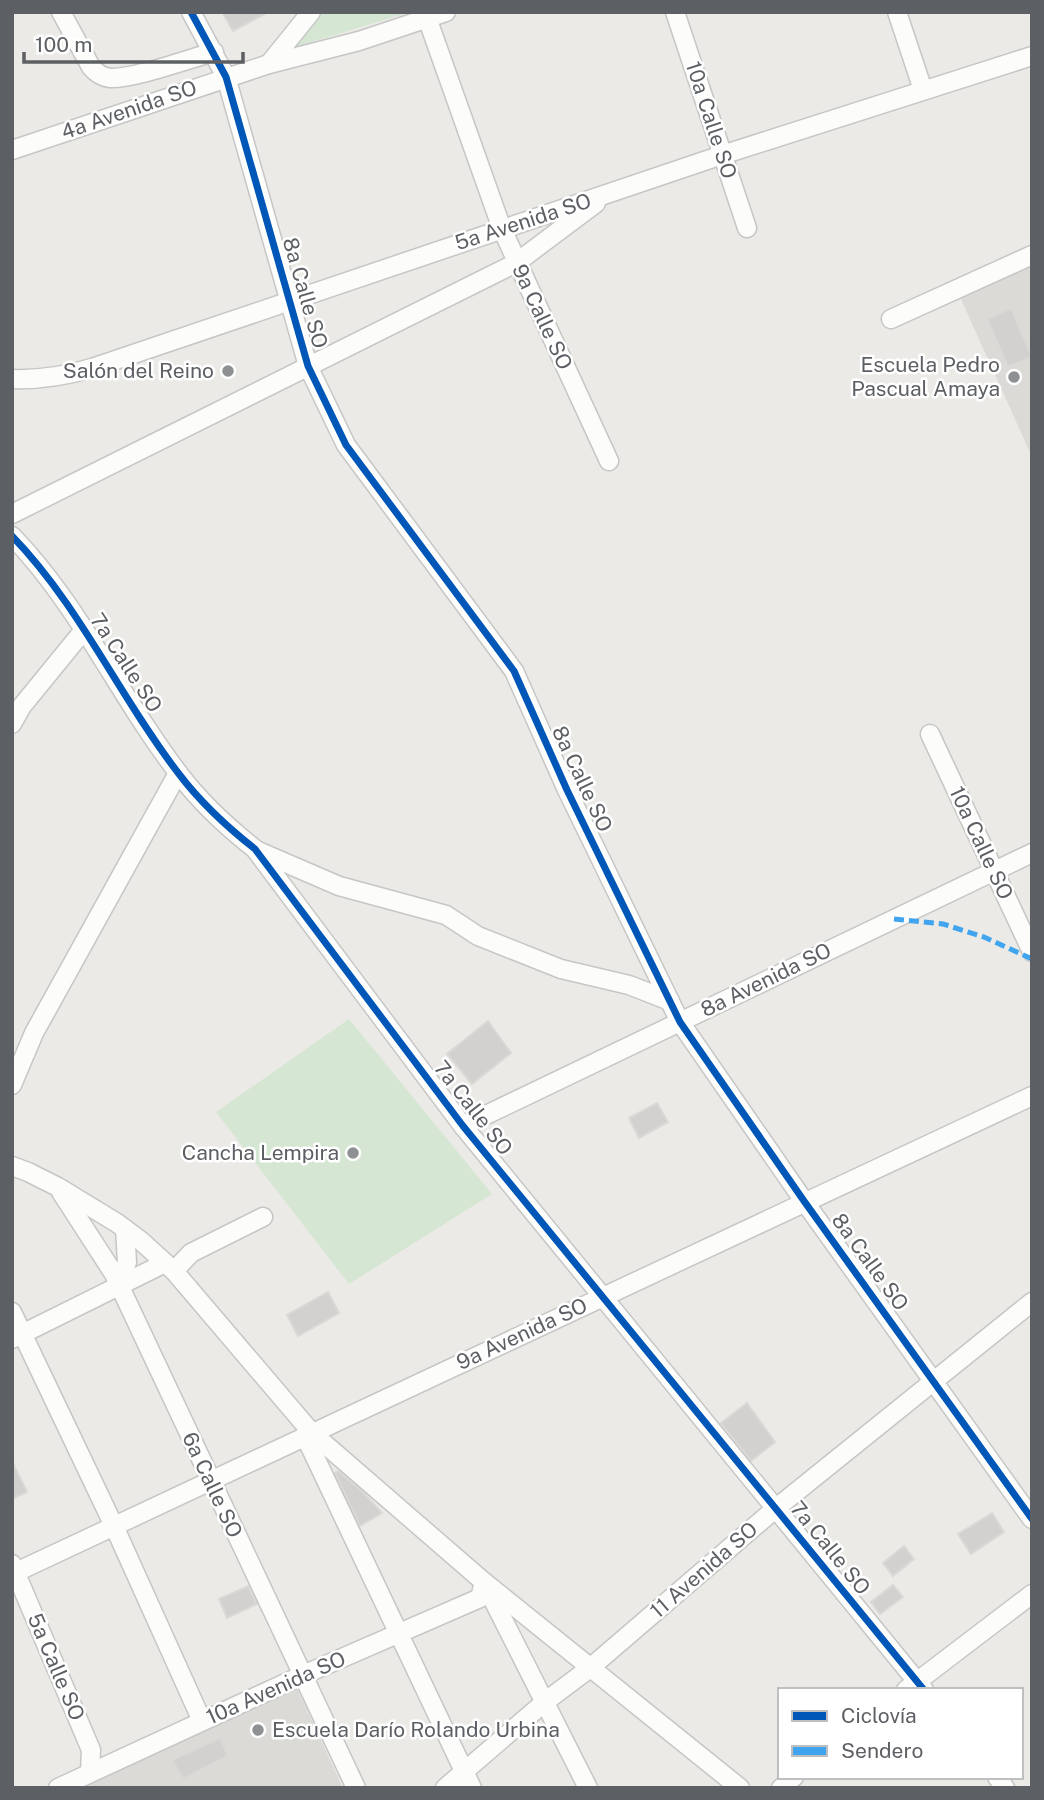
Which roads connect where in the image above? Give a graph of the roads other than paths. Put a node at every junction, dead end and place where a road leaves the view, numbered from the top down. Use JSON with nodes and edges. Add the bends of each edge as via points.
{"nodes":[{"id":1,"x":61,"y":12,"type":"edge"},
{"id":2,"x":191,"y":12,"type":"edge"},
{"id":3,"x":311,"y":12,"type":"edge"},
{"id":4,"x":446,"y":12,"type":"edge"},
{"id":5,"x":675,"y":12,"type":"edge"},
{"id":6,"x":897,"y":12,"type":"edge"},
{"id":7,"x":427,"y":15,"type":"edge"},
{"id":8,"x":214,"y":52,"type":"junction"},
{"id":9,"x":1032,"y":56,"type":"edge"},
{"id":10,"x":269,"y":64,"type":"junction"},
{"id":11,"x":226,"y":77,"type":"junction"},
{"id":12,"x":923,"y":90,"type":"junction"},
{"id":13,"x":12,"y":150,"type":"edge"},
{"id":14,"x":722,"y":155,"type":"junction"},
{"id":15,"x":610,"y":193,"type":"junction"},
{"id":16,"x":747,"y":228,"type":"dead end"},
{"id":17,"x":502,"y":229,"type":"junction"},
{"id":18,"x":1032,"y":255,"type":"edge"},
{"id":19,"x":516,"y":263,"type":"junction"},
{"id":20,"x":289,"y":300,"type":"junction"},
{"id":21,"x":891,"y":319,"type":"dead end"},
{"id":22,"x":308,"y":366,"type":"junction"},
{"id":23,"x":12,"y":379,"type":"edge"},
{"id":24,"x":608,"y":461,"type":"dead end"},
{"id":25,"x":12,"y":514,"type":"edge"},
{"id":26,"x":12,"y":536,"type":"edge"},
{"id":27,"x":84,"y":630,"type":"junction"},
{"id":28,"x":12,"y":724,"type":"edge"},
{"id":29,"x":930,"y":734,"type":"dead end"},
{"id":30,"x":178,"y":773,"type":"junction"},
{"id":31,"x":255,"y":849,"type":"junction"},
{"id":32,"x":1032,"y":853,"type":"edge"},
{"id":33,"x":995,"y":871,"type":"junction"},
{"id":34,"x":1032,"y":952,"type":"edge"},
{"id":35,"x":670,"y":1001,"type":"junction"},
{"id":36,"x":680,"y":1022,"type":"junction"},
{"id":37,"x":12,"y":1085,"type":"edge"},
{"id":38,"x":1032,"y":1096,"type":"edge"},
{"id":39,"x":463,"y":1126,"type":"junction"},
{"id":40,"x":12,"y":1166,"type":"edge"},
{"id":41,"x":58,"y":1187,"type":"junction"},
{"id":42,"x":804,"y":1201,"type":"junction"},
{"id":43,"x":263,"y":1217,"type":"dead end"},
{"id":44,"x":125,"y":1229,"type":"junction"},
{"id":45,"x":169,"y":1267,"type":"junction"},
{"id":46,"x":118,"y":1286,"type":"junction"},
{"id":47,"x":601,"y":1297,"type":"junction"},
{"id":48,"x":1032,"y":1302,"type":"edge"},
{"id":49,"x":12,"y":1312,"type":"edge"},
{"id":50,"x":18,"y":1337,"type":"edge"},
{"id":51,"x":934,"y":1382,"type":"junction"},
{"id":52,"x":309,"y":1434,"type":"junction"},
{"id":53,"x":211,"y":1481,"type":"junction"},
{"id":54,"x":775,"y":1509,"type":"junction"},
{"id":55,"x":1032,"y":1519,"type":"edge"},
{"id":56,"x":114,"y":1526,"type":"junction"},
{"id":57,"x":14,"y":1570,"type":"edge"},
{"id":58,"x":484,"y":1582,"type":"junction"},
{"id":59,"x":1032,"y":1594,"type":"edge"},
{"id":60,"x":399,"y":1633,"type":"junction"},
{"id":61,"x":590,"y":1668,"type":"junction"},
{"id":62,"x":303,"y":1675,"type":"junction"},
{"id":63,"x":916,"y":1687,"type":"edge"},
{"id":64,"x":546,"y":1701,"type":"junction"},
{"id":65,"x":202,"y":1721,"type":"junction"},
{"id":66,"x":90,"y":1772,"type":"junction"},
{"id":67,"x":468,"y":1779,"type":"edge"},
{"id":68,"x":58,"y":1788,"type":"edge"},
{"id":69,"x":79,"y":1788,"type":"edge"},
{"id":70,"x":356,"y":1788,"type":"edge"},
{"id":71,"x":444,"y":1788,"type":"edge"},
{"id":72,"x":588,"y":1788,"type":"edge"},
{"id":73,"x":740,"y":1788,"type":"edge"}],
"edges":[{"from":1,"to":8,"type":"street","via":[[91,67],[108,78]]},
{"from":2,"to":8,"type":"street","name":"8a Calle SO"},
{"from":3,"to":10,"type":"street"},
{"from":4,"to":7,"type":"street","name":"4a Avenida SO"},
{"from":5,"to":14,"type":"street","name":"10a Calle SO"},
{"from":6,"to":12,"type":"street"},
{"from":7,"to":10,"type":"street","name":"4a Avenida SO","via":[[359,41]]},
{"from":7,"to":17,"type":"street","name":"9a Calle SO"},
{"from":8,"to":11,"type":"street","name":"8a Calle SO"},
{"from":9,"to":12,"type":"street","name":"5a Avenida SO"},
{"from":10,"to":11,"type":"street","name":"4a Avenida SO"},
{"from":11,"to":13,"type":"street","name":"4a Avenida SO"},
{"from":11,"to":20,"type":"street","name":"8a Calle SO"},
{"from":12,"to":14,"type":"street","name":"5a Avenida SO"},
{"from":14,"to":15,"type":"street","name":"5a Avenida SO"},
{"from":14,"to":16,"type":"street","name":"10a Calle SO"},
{"from":15,"to":17,"type":"street","name":"5a Avenida SO"},
{"from":15,"to":19,"type":"street"},
{"from":17,"to":19,"type":"street","name":"9a Calle SO"},
{"from":17,"to":20,"type":"street","name":"5a Avenida SO"},
{"from":18,"to":21,"type":"street"},
{"from":19,"to":22,"type":"street"},
{"from":19,"to":24,"type":"street","name":"9a Calle SO"},
{"from":20,"to":22,"type":"street","name":"8a Calle SO"},
{"from":20,"to":23,"type":"street","name":"5a Avenida SO","via":[[61,377]]},
{"from":22,"to":25,"type":"street"},
{"from":22,"to":35,"type":"street","name":"8a Calle SO","via":[[346,445],[514,671]]},
{"from":26,"to":27,"type":"street","name":"7a Calle SO","via":[[33,557]]},
{"from":27,"to":28,"type":"street"},
{"from":27,"to":30,"type":"street","name":"7a Calle SO"},
{"from":29,"to":33,"type":"street","name":"10a Calle SO"},
{"from":30,"to":31,"type":"street","name":"7a Calle SO","via":[[222,822]]},
{"from":30,"to":37,"type":"street","via":[[34,1033]]},
{"from":31,"to":35,"type":"street","via":[[339,886],[446,915],[478,936],[561,970],[629,985]]},
{"from":31,"to":39,"type":"street","name":"7a Calle SO"},
{"from":32,"to":33,"type":"street","name":"8a Avenida SO"},
{"from":33,"to":34,"type":"street","name":"10a Calle SO"},
{"from":33,"to":36,"type":"street","name":"8a Avenida SO"},
{"from":35,"to":36,"type":"street","name":"8a Calle SO"},
{"from":36,"to":39,"type":"street","name":"8a Avenida SO"},
{"from":36,"to":42,"type":"street","name":"8a Calle SO"},
{"from":38,"to":42,"type":"street","name":"9a Avenida SO"},
{"from":39,"to":47,"type":"street","name":"7a Calle SO"},
{"from":40,"to":41,"type":"street"},
{"from":41,"to":44,"type":"street"},
{"from":41,"to":46,"type":"street","name":"6a Calle SO"},
{"from":42,"to":47,"type":"street","name":"9a Avenida SO"},
{"from":42,"to":51,"type":"street","name":"8a Calle SO"},
{"from":43,"to":45,"type":"street"},
{"from":44,"to":45,"type":"street"},
{"from":44,"to":46,"type":"street","via":[[127,1262]]},
{"from":45,"to":46,"type":"street"},
{"from":45,"to":52,"type":"street"},
{"from":46,"to":50,"type":"street"},
{"from":46,"to":53,"type":"street","name":"6a Calle SO"},
{"from":47,"to":52,"type":"street","name":"9a Avenida SO"},
{"from":47,"to":54,"type":"street","name":"7a Calle SO"},
{"from":48,"to":51,"type":"street","name":"11 Avenida SO"},
{"from":49,"to":50,"type":"street"},
{"from":50,"to":56,"type":"street"},
{"from":51,"to":54,"type":"street","name":"11 Avenida SO"},
{"from":51,"to":55,"type":"street","name":"8a Calle SO"},
{"from":52,"to":53,"type":"street","name":"9a Avenida SO"},
{"from":52,"to":58,"type":"street"},
{"from":52,"to":60,"type":"street"},
{"from":53,"to":56,"type":"street","name":"9a Avenida SO"},
{"from":53,"to":62,"type":"street","name":"6a Calle SO"},
{"from":54,"to":61,"type":"street","name":"11 Avenida SO"},
{"from":54,"to":63,"type":"street","name":"7a Calle SO"},
{"from":56,"to":57,"type":"street","name":"9a Avenida SO"},
{"from":56,"to":65,"type":"street"},
{"from":57,"to":66,"type":"street","name":"5a Calle SO","via":[[91,1750]]},
{"from":58,"to":60,"type":"street","name":"10a Avenida SO","via":[[480,1598]]},
{"from":58,"to":61,"type":"street"},
{"from":58,"to":64,"type":"street"},
{"from":59,"to":63,"type":"street"},
{"from":60,"to":62,"type":"street","name":"10a Avenida SO"},
{"from":60,"to":67,"type":"street"},
{"from":61,"to":64,"type":"street","name":"11 Avenida SO"},
{"from":61,"to":73,"type":"street"},
{"from":62,"to":65,"type":"street","name":"10a Avenida SO"},
{"from":62,"to":70,"type":"street","name":"6a Calle SO"},
{"from":64,"to":67,"type":"street","name":"11 Avenida SO"},
{"from":64,"to":72,"type":"street"},
{"from":65,"to":66,"type":"street","name":"10a Avenida SO"},
{"from":66,"to":68,"type":"street","name":"10a Avenida SO"},
{"from":66,"to":69,"type":"street"},
{"from":67,"to":71,"type":"street","name":"11 Avenida SO"}]}
